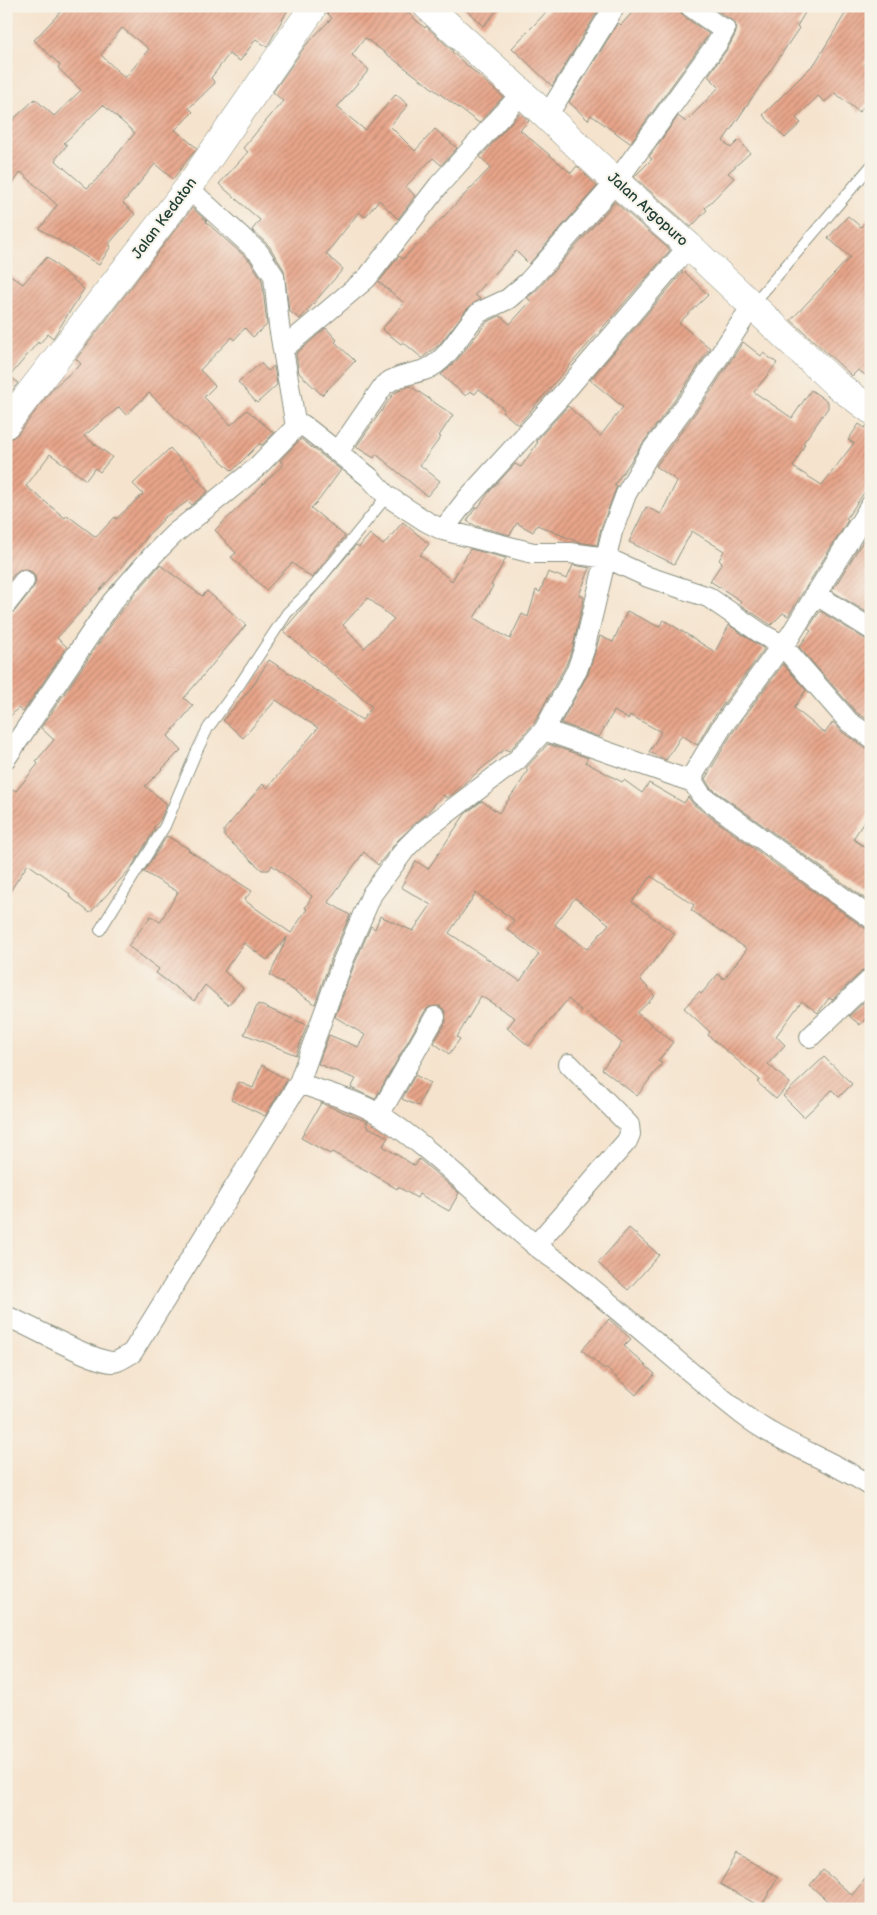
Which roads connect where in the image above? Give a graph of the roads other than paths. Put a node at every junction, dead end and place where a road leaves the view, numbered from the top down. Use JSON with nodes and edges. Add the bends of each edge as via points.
{"nodes":[{"id":1,"x":427,"y":6,"type":"edge"},
{"id":2,"x":615,"y":6,"type":"edge"},
{"id":3,"x":690,"y":6,"type":"edge"},
{"id":4,"x":308,"y":8,"type":"edge"},
{"id":5,"x":522,"y":93,"type":"junction"},
{"id":6,"x":547,"y":116,"type":"junction"},
{"id":7,"x":871,"y":166,"type":"edge"},
{"id":8,"x":616,"y":182,"type":"junction"},
{"id":9,"x":188,"y":188,"type":"junction"},
{"id":10,"x":689,"y":246,"type":"junction"},
{"id":11,"x":752,"y":306,"type":"junction"},
{"id":12,"x":283,"y":349,"type":"junction"},
{"id":13,"x":871,"y":410,"type":"edge"},
{"id":14,"x":6,"y":424,"type":"edge"},
{"id":15,"x":296,"y":427,"type":"junction"},
{"id":16,"x":338,"y":452,"type":"junction"},
{"id":17,"x":387,"y":496,"type":"junction"},
{"id":18,"x":871,"y":505,"type":"edge"},
{"id":19,"x":443,"y":530,"type":"junction"},
{"id":20,"x":607,"y":558,"type":"junction"},
{"id":21,"x":24,"y":581,"type":"dead end"},
{"id":22,"x":815,"y":594,"type":"junction"},
{"id":23,"x":6,"y":604,"type":"edge"},
{"id":24,"x":871,"y":628,"type":"edge"},
{"id":25,"x":782,"y":644,"type":"junction"},
{"id":26,"x":544,"y":730,"type":"junction"},
{"id":27,"x":871,"y":737,"type":"edge"},
{"id":28,"x":6,"y":758,"type":"edge"},
{"id":29,"x":692,"y":782,"type":"junction"},
{"id":30,"x":871,"y":918,"type":"edge"},
{"id":31,"x":100,"y":930,"type":"dead end"},
{"id":32,"x":871,"y":980,"type":"edge"},
{"id":33,"x":435,"y":1017,"type":"dead end"},
{"id":34,"x":810,"y":1037,"type":"dead end"},
{"id":35,"x":569,"y":1064,"type":"dead end"},
{"id":36,"x":299,"y":1083,"type":"junction"},
{"id":37,"x":379,"y":1115,"type":"junction"},
{"id":38,"x":535,"y":1246,"type":"junction"},
{"id":39,"x":6,"y":1316,"type":"edge"},
{"id":40,"x":871,"y":1486,"type":"edge"}],
"edges":[{"from":1,"to":5,"type":"street","name":"Jalan Argopuro"},
{"from":2,"to":6,"type":"street"},
{"from":3,"to":8,"type":"street","via":[[725,29]]},
{"from":4,"to":9,"type":"street","name":"Jalan Kedaton"},
{"from":5,"to":6,"type":"street","name":"Jalan Argopuro"},
{"from":5,"to":12,"type":"street","via":[[440,185],[367,278]]},
{"from":6,"to":8,"type":"street","name":"Jalan Argopuro"},
{"from":7,"to":11,"type":"lane"},
{"from":8,"to":10,"type":"street","name":"Jalan Argopuro"},
{"from":8,"to":16,"type":"street","via":[[528,282],[508,299],[480,312],[440,360],[428,369],[394,378],[384,385]]},
{"from":9,"to":12,"type":"street","via":[[259,253],[274,276]]},
{"from":9,"to":14,"type":"street","name":"Jalan Kedaton"},
{"from":10,"to":11,"type":"street","name":"Jalan Argopuro"},
{"from":10,"to":19,"type":"street"},
{"from":11,"to":13,"type":"street","name":"Jalan Argopuro","via":[[836,384]]},
{"from":11,"to":20,"type":"street","via":[[695,393],[648,454],[626,494],[612,532]]},
{"from":12,"to":15,"type":"street"},
{"from":15,"to":16,"type":"street","via":[[303,425]]},
{"from":15,"to":28,"type":"street","via":[[254,469],[174,534],[143,566],[112,602]]},
{"from":16,"to":17,"type":"street"},
{"from":17,"to":19,"type":"street"},
{"from":17,"to":31,"type":"lane","via":[[315,585],[287,613],[208,728],[165,826]]},
{"from":18,"to":22,"type":"street"},
{"from":19,"to":20,"type":"street","via":[[533,553]]},
{"from":20,"to":25,"type":"street","via":[[648,577],[708,597]]},
{"from":20,"to":26,"type":"street","via":[[577,670]]},
{"from":21,"to":23,"type":"street"},
{"from":22,"to":24,"type":"street"},
{"from":22,"to":25,"type":"street"},
{"from":25,"to":27,"type":"street","via":[[849,722]]},
{"from":25,"to":29,"type":"street","via":[[721,728]]},
{"from":26,"to":29,"type":"street"},
{"from":26,"to":36,"type":"street","via":[[517,760],[421,833],[372,894]]},
{"from":29,"to":30,"type":"street","via":[[701,795]]},
{"from":32,"to":34,"type":"street"},
{"from":33,"to":37,"type":"street"},
{"from":35,"to":38,"type":"street","via":[[629,1125],[630,1134],[627,1142]]},
{"from":36,"to":37,"type":"street"},
{"from":36,"to":39,"type":"street","via":[[132,1353],[117,1362],[107,1362]]},
{"from":37,"to":38,"type":"street","via":[[422,1146]]},
{"from":38,"to":40,"type":"street","via":[[564,1266],[744,1415],[771,1434]]}]}
